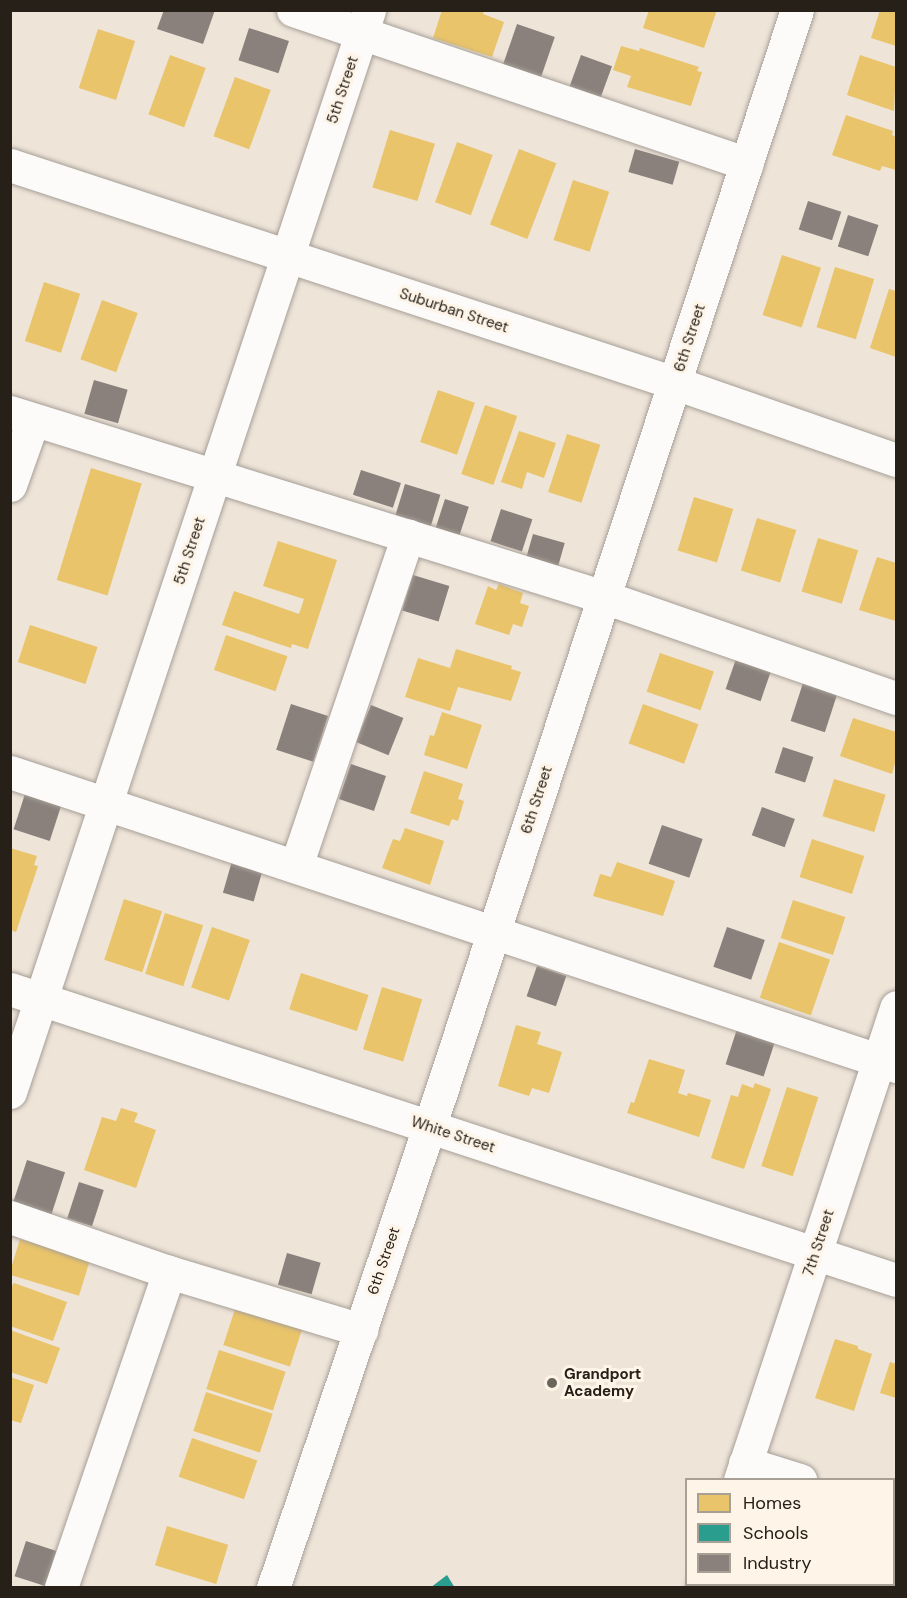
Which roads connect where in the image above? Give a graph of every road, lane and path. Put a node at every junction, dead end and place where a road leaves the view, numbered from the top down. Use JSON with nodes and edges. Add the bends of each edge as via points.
{"nodes":[{"id":1,"x":293,"y":10,"type":"edge"},
{"id":2,"x":797,"y":10,"type":"edge"},
{"id":3,"x":365,"y":22,"type":"edge"},
{"id":4,"x":10,"y":165,"type":"edge"},
{"id":5,"x":747,"y":165,"type":"junction"},
{"id":6,"x":288,"y":257,"type":"junction"},
{"id":7,"x":675,"y":383,"type":"junction"},
{"id":8,"x":22,"y":416,"type":"edge"},
{"id":9,"x":897,"y":460,"type":"edge"},
{"id":10,"x":216,"y":474,"type":"junction"},
{"id":11,"x":10,"y":485,"type":"edge"},
{"id":12,"x":408,"y":535,"type":"junction"},
{"id":13,"x":604,"y":597,"type":"junction"},
{"id":14,"x":897,"y":698,"type":"edge"},
{"id":15,"x":10,"y":772,"type":"edge"},
{"id":16,"x":106,"y":805,"type":"junction"},
{"id":17,"x":296,"y":866,"type":"junction"},
{"id":18,"x":494,"y":931,"type":"junction"},
{"id":19,"x":10,"y":989,"type":"edge"},
{"id":20,"x":42,"y":999,"type":"junction"},
{"id":21,"x":897,"y":1007,"type":"edge"},
{"id":22,"x":888,"y":1063,"type":"edge"},
{"id":23,"x":10,"y":1092,"type":"edge"},
{"id":24,"x":429,"y":1127,"type":"junction"},
{"id":25,"x":10,"y":1217,"type":"edge"},
{"id":26,"x":815,"y":1254,"type":"junction"},
{"id":27,"x":169,"y":1272,"type":"junction"},
{"id":28,"x":897,"y":1280,"type":"edge"},
{"id":29,"x":361,"y":1330,"type":"junction"},
{"id":30,"x":742,"y":1471,"type":"edge"},
{"id":31,"x":793,"y":1478,"type":"edge"},
{"id":32,"x":61,"y":1587,"type":"edge"},
{"id":33,"x":273,"y":1587,"type":"edge"}],
"edges":[{"from":1,"to":3,"type":"street"},
{"from":2,"to":5,"type":"street","name":"6th Street"},
{"from":3,"to":5,"type":"street"},
{"from":3,"to":6,"type":"street","name":"5th Street"},
{"from":4,"to":6,"type":"street","name":"Suburban Street"},
{"from":5,"to":7,"type":"street","name":"6th Street"},
{"from":6,"to":7,"type":"street","name":"Suburban Street"},
{"from":6,"to":10,"type":"street","name":"5th Street"},
{"from":7,"to":9,"type":"street","name":"Suburban Street"},
{"from":7,"to":13,"type":"street","name":"6th Street"},
{"from":8,"to":10,"type":"street"},
{"from":8,"to":11,"type":"street"},
{"from":10,"to":12,"type":"street"},
{"from":10,"to":16,"type":"street","name":"5th Street"},
{"from":12,"to":13,"type":"street"},
{"from":12,"to":17,"type":"street"},
{"from":13,"to":14,"type":"street"},
{"from":13,"to":18,"type":"street","name":"6th Street"},
{"from":15,"to":16,"type":"street"},
{"from":16,"to":17,"type":"street"},
{"from":16,"to":20,"type":"street","name":"5th Street"},
{"from":17,"to":18,"type":"street"},
{"from":18,"to":22,"type":"street"},
{"from":18,"to":24,"type":"street","name":"6th Street"},
{"from":19,"to":20,"type":"street","name":"White Street"},
{"from":20,"to":23,"type":"street","name":"5th Street"},
{"from":20,"to":24,"type":"street","name":"White Street"},
{"from":21,"to":22,"type":"street","name":"7th Street"},
{"from":22,"to":26,"type":"street","name":"7th Street"},
{"from":24,"to":26,"type":"street","name":"White Street"},
{"from":24,"to":29,"type":"street","name":"6th Street"},
{"from":25,"to":27,"type":"street"},
{"from":26,"to":28,"type":"street","name":"White Street"},
{"from":26,"to":30,"type":"street","name":"7th Street"},
{"from":27,"to":29,"type":"street"},
{"from":27,"to":32,"type":"street"},
{"from":29,"to":33,"type":"street","name":"6th Street"},
{"from":30,"to":31,"type":"street"}]}
